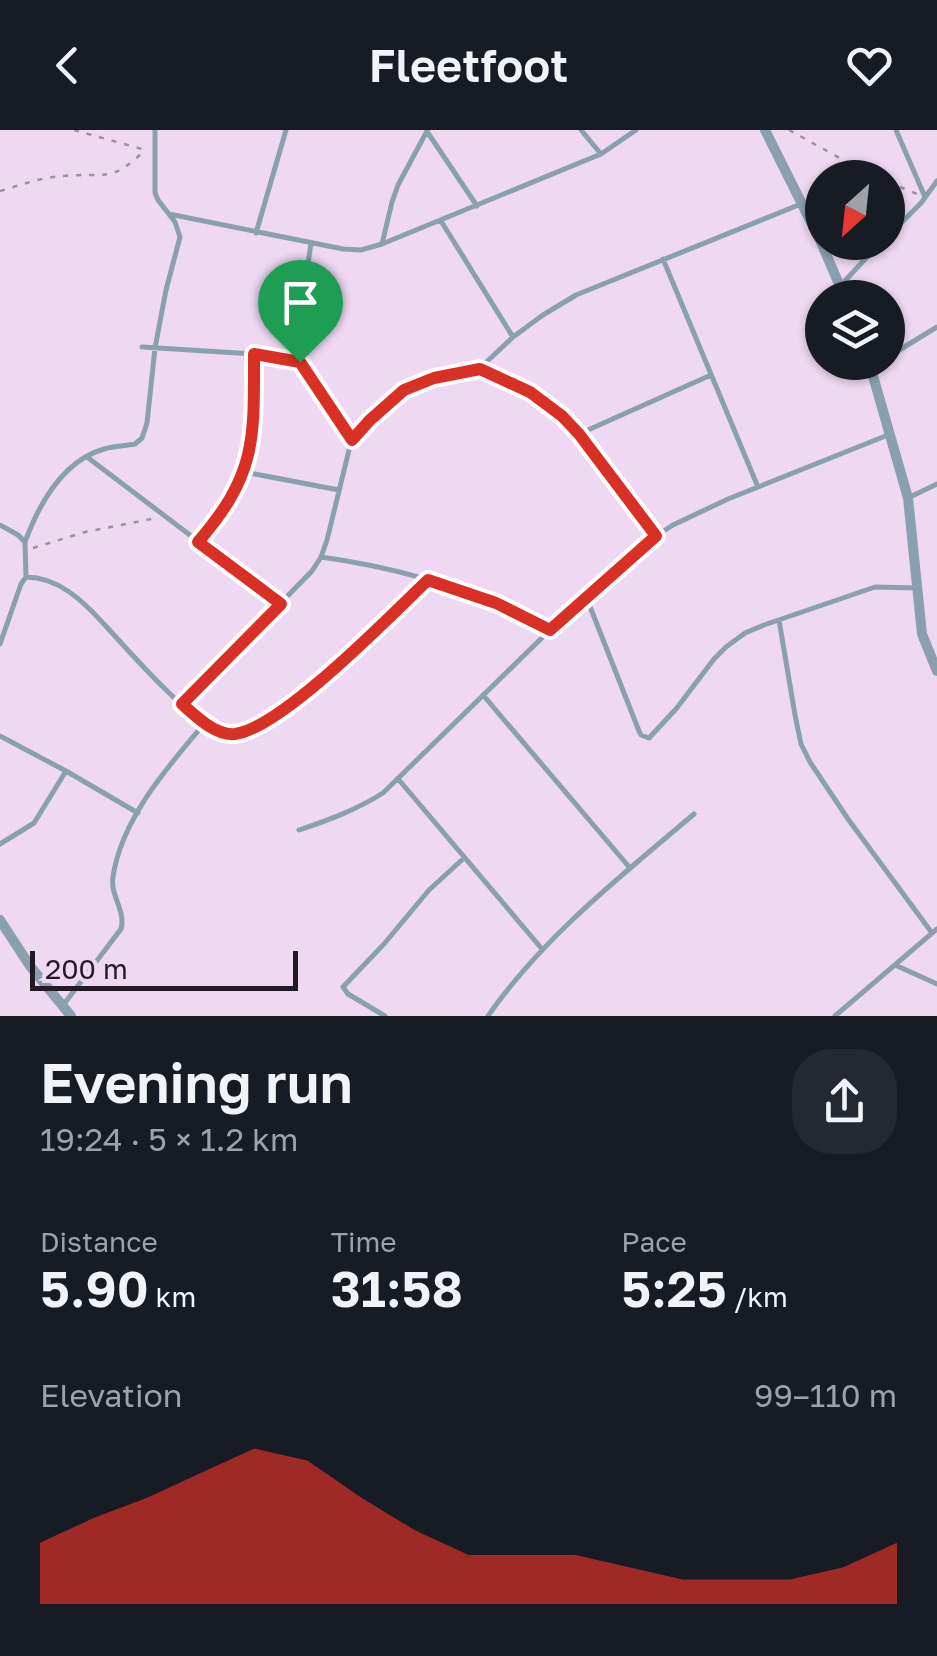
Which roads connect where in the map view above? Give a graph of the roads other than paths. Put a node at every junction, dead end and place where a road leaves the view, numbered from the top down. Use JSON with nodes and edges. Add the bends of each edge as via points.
{"nodes":[{"id":1,"x":155,"y":130,"type":"edge"},
{"id":2,"x":286,"y":130,"type":"edge"},
{"id":3,"x":582,"y":130,"type":"edge"},
{"id":4,"x":636,"y":130,"type":"edge"},
{"id":5,"x":765,"y":130,"type":"edge"},
{"id":6,"x":896,"y":130,"type":"edge"},
{"id":7,"x":426,"y":131,"type":"edge"},
{"id":8,"x":601,"y":154,"type":"junction"},
{"id":9,"x":937,"y":181,"type":"edge"},
{"id":10,"x":925,"y":198,"type":"junction"},
{"id":11,"x":801,"y":204,"type":"junction"},
{"id":12,"x":477,"y":206,"type":"junction"},
{"id":13,"x":169,"y":214,"type":"junction"},
{"id":14,"x":905,"y":219,"type":"edge"},
{"id":15,"x":440,"y":220,"type":"junction"},
{"id":16,"x":256,"y":233,"type":"junction"},
{"id":17,"x":311,"y":243,"type":"junction"},
{"id":18,"x":382,"y":244,"type":"junction"},
{"id":19,"x":663,"y":259,"type":"junction"},
{"id":20,"x":864,"y":260,"type":"edge"},
{"id":21,"x":837,"y":280,"type":"edge"},
{"id":22,"x":846,"y":280,"type":"edge"},
{"id":23,"x":937,"y":327,"type":"edge"},
{"id":24,"x":513,"y":337,"type":"junction"},
{"id":25,"x":142,"y":347,"type":"dead end"},
{"id":26,"x":905,"y":347,"type":"edge"},
{"id":27,"x":155,"y":348,"type":"junction"},
{"id":28,"x":254,"y":354,"type":"junction"},
{"id":29,"x":300,"y":362,"type":"junction"},
{"id":30,"x":480,"y":369,"type":"junction"},
{"id":31,"x":711,"y":375,"type":"junction"},
{"id":32,"x":876,"y":380,"type":"edge"},
{"id":33,"x":579,"y":434,"type":"junction"},
{"id":34,"x":891,"y":434,"type":"junction"},
{"id":35,"x":352,"y":440,"type":"junction"},
{"id":36,"x":87,"y":457,"type":"junction"},
{"id":37,"x":244,"y":472,"type":"junction"},
{"id":38,"x":937,"y":484,"type":"edge"},
{"id":39,"x":758,"y":487,"type":"junction"},
{"id":40,"x":339,"y":490,"type":"junction"},
{"id":41,"x":908,"y":498,"type":"junction"},
{"id":42,"x":0,"y":525,"type":"edge"},
{"id":43,"x":656,"y":536,"type":"junction"},
{"id":44,"x":198,"y":542,"type":"junction"},
{"id":45,"x":26,"y":546,"type":"junction"},
{"id":46,"x":321,"y":557,"type":"junction"},
{"id":47,"x":26,"y":577,"type":"junction"},
{"id":48,"x":428,"y":580,"type":"junction"},
{"id":49,"x":916,"y":588,"type":"junction"},
{"id":50,"x":587,"y":600,"type":"junction"},
{"id":51,"x":281,"y":604,"type":"junction"},
{"id":52,"x":779,"y":620,"type":"junction"},
{"id":53,"x":550,"y":630,"type":"junction"},
{"id":54,"x":0,"y":644,"type":"edge"},
{"id":55,"x":936,"y":666,"type":"edge"},
{"id":56,"x":483,"y":695,"type":"junction"},
{"id":57,"x":182,"y":704,"type":"junction"},
{"id":58,"x":204,"y":722,"type":"junction"},
{"id":59,"x":0,"y":736,"type":"edge"},
{"id":60,"x":66,"y":770,"type":"junction"},
{"id":61,"x":399,"y":780,"type":"junction"},
{"id":62,"x":138,"y":813,"type":"junction"},
{"id":63,"x":694,"y":814,"type":"dead end"},
{"id":64,"x":300,"y":830,"type":"dead end"},
{"id":65,"x":0,"y":844,"type":"edge"},
{"id":66,"x":464,"y":858,"type":"junction"},
{"id":67,"x":630,"y":868,"type":"junction"},
{"id":68,"x":0,"y":920,"type":"edge"},
{"id":69,"x":935,"y":932,"type":"edge"},
{"id":70,"x":542,"y":949,"type":"junction"},
{"id":71,"x":894,"y":965,"type":"junction"},
{"id":72,"x":937,"y":984,"type":"edge"},
{"id":73,"x":62,"y":1006,"type":"junction"},
{"id":74,"x":71,"y":1016,"type":"edge"},
{"id":75,"x":385,"y":1016,"type":"edge"},
{"id":76,"x":488,"y":1016,"type":"edge"},
{"id":77,"x":836,"y":1016,"type":"edge"}],
"edges":[{"from":1,"to":13,"type":"lane","via":[[155,193]]},
{"from":2,"to":16,"type":"lane"},
{"from":3,"to":8,"type":"lane"},
{"from":4,"to":8,"type":"lane"},
{"from":5,"to":11,"type":"street"},
{"from":6,"to":10,"type":"lane"},
{"from":7,"to":12,"type":"lane"},
{"from":7,"to":18,"type":"lane","via":[[392,202]]},
{"from":8,"to":12,"type":"lane"},
{"from":9,"to":10,"type":"lane"},
{"from":10,"to":14,"type":"lane"},
{"from":11,"to":19,"type":"lane"},
{"from":11,"to":21,"type":"street"},
{"from":12,"to":15,"type":"lane"},
{"from":13,"to":16,"type":"lane"},
{"from":13,"to":27,"type":"lane","via":[[180,243]]},
{"from":15,"to":18,"type":"lane"},
{"from":15,"to":24,"type":"lane"},
{"from":16,"to":17,"type":"lane"},
{"from":17,"to":18,"type":"lane","via":[[361,250]]},
{"from":17,"to":29,"type":"lane"},
{"from":19,"to":24,"type":"lane","via":[[576,295]]},
{"from":19,"to":31,"type":"lane"},
{"from":20,"to":22,"type":"lane"},
{"from":23,"to":26,"type":"lane"},
{"from":24,"to":30,"type":"lane"},
{"from":25,"to":27,"type":"lane"},
{"from":27,"to":28,"type":"lane"},
{"from":27,"to":36,"type":"lane","via":[[142,438]]},
{"from":28,"to":29,"type":"lane"},
{"from":28,"to":37,"type":"lane","via":[[254,419]]},
{"from":29,"to":35,"type":"lane"},
{"from":30,"to":33,"type":"lane","via":[[530,392]]},
{"from":30,"to":35,"type":"lane","via":[[404,390]]},
{"from":31,"to":33,"type":"lane"},
{"from":31,"to":39,"type":"lane"},
{"from":32,"to":34,"type":"street"},
{"from":33,"to":43,"type":"lane"},
{"from":34,"to":39,"type":"lane"},
{"from":34,"to":41,"type":"street"},
{"from":35,"to":40,"type":"lane"},
{"from":36,"to":44,"type":"lane"},
{"from":36,"to":45,"type":"lane","via":[[46,494]]},
{"from":37,"to":40,"type":"lane"},
{"from":37,"to":44,"type":"lane"},
{"from":38,"to":41,"type":"lane"},
{"from":39,"to":43,"type":"lane"},
{"from":40,"to":46,"type":"lane"},
{"from":41,"to":49,"type":"street"},
{"from":42,"to":45,"type":"lane"},
{"from":43,"to":50,"type":"lane"},
{"from":44,"to":51,"type":"lane"},
{"from":45,"to":47,"type":"lane"},
{"from":46,"to":48,"type":"lane"},
{"from":46,"to":51,"type":"lane"},
{"from":47,"to":54,"type":"lane"},
{"from":47,"to":57,"type":"lane","via":[[44,579],[79,600]]},
{"from":48,"to":53,"type":"lane"},
{"from":48,"to":58,"type":"lane","via":[[276,714],[232,734]]},
{"from":49,"to":52,"type":"lane","via":[[876,588]]},
{"from":49,"to":55,"type":"street","via":[[922,634]]},
{"from":50,"to":52,"type":"lane","via":[[639,731],[650,738],[726,647]]},
{"from":50,"to":53,"type":"lane"},
{"from":51,"to":57,"type":"lane"},
{"from":52,"to":69,"type":"lane","via":[[810,762]]},
{"from":53,"to":56,"type":"lane"},
{"from":56,"to":61,"type":"lane"},
{"from":56,"to":67,"type":"lane"},
{"from":57,"to":58,"type":"lane"},
{"from":58,"to":62,"type":"lane"},
{"from":59,"to":60,"type":"lane"},
{"from":60,"to":62,"type":"lane"},
{"from":60,"to":65,"type":"lane","via":[[34,823]]},
{"from":61,"to":64,"type":"lane","via":[[362,806]]},
{"from":61,"to":66,"type":"lane"},
{"from":62,"to":73,"type":"lane","via":[[113,876],[121,930]]},
{"from":63,"to":67,"type":"lane"},
{"from":66,"to":70,"type":"lane"},
{"from":66,"to":75,"type":"lane","via":[[343,987]]},
{"from":67,"to":70,"type":"lane"},
{"from":68,"to":73,"type":"street"},
{"from":69,"to":71,"type":"lane"},
{"from":70,"to":76,"type":"lane"},
{"from":71,"to":72,"type":"lane"},
{"from":71,"to":77,"type":"lane"},
{"from":73,"to":74,"type":"street"}]}
